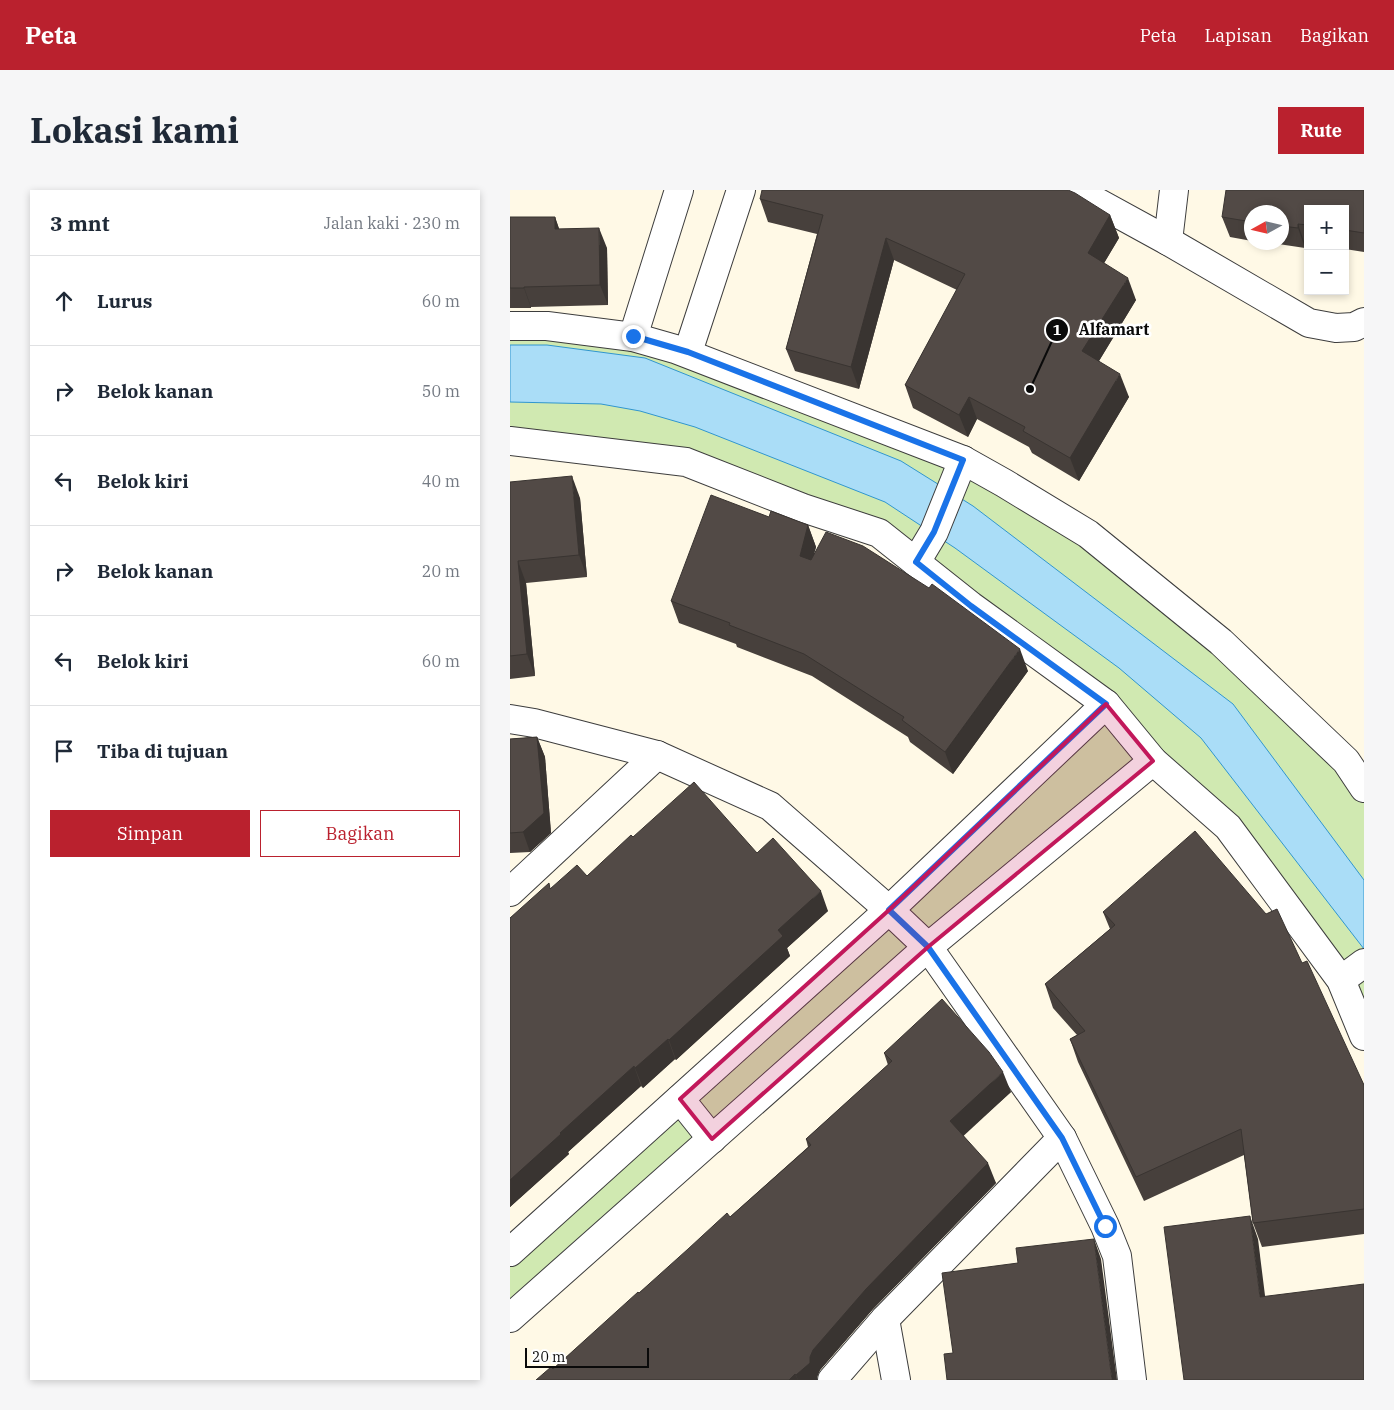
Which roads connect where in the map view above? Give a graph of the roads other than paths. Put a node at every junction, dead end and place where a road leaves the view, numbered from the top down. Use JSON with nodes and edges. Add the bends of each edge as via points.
{"nodes":[{"id":1,"x":679,"y":190,"type":"edge"},
{"id":2,"x":741,"y":190,"type":"edge"},
{"id":3,"x":1075,"y":190,"type":"edge"},
{"id":4,"x":1174,"y":190,"type":"edge"},
{"id":5,"x":1168,"y":241,"type":"junction"},
{"id":6,"x":1364,"y":322,"type":"edge"},
{"id":7,"x":510,"y":326,"type":"edge"},
{"id":8,"x":633,"y":336,"type":"junction"},
{"id":9,"x":688,"y":352,"type":"junction"},
{"id":10,"x":510,"y":441,"type":"edge"},
{"id":11,"x":963,"y":460,"type":"junction"},
{"id":12,"x":916,"y":562,"type":"junction"},
{"id":13,"x":1106,"y":704,"type":"junction"},
{"id":14,"x":510,"y":719,"type":"edge"},
{"id":15,"x":657,"y":755,"type":"junction"},
{"id":16,"x":1153,"y":762,"type":"junction"},
{"id":17,"x":1364,"y":788,"type":"edge"},
{"id":18,"x":510,"y":892,"type":"edge"},
{"id":19,"x":889,"y":910,"type":"junction"},
{"id":20,"x":928,"y":947,"type":"junction"},
{"id":21,"x":1363,"y":964,"type":"edge"},
{"id":22,"x":1341,"y":980,"type":"junction"},
{"id":23,"x":1364,"y":1036,"type":"edge"},
{"id":24,"x":680,"y":1099,"type":"junction"},
{"id":25,"x":1062,"y":1138,"type":"junction"},
{"id":26,"x":712,"y":1139,"type":"junction"},
{"id":27,"x":510,"y":1252,"type":"edge"},
{"id":28,"x":510,"y":1318,"type":"edge"},
{"id":29,"x":885,"y":1319,"type":"junction"},
{"id":30,"x":832,"y":1380,"type":"edge"},
{"id":31,"x":896,"y":1380,"type":"edge"},
{"id":32,"x":1132,"y":1380,"type":"edge"}],
"edges":[{"from":1,"to":8,"type":"street"},
{"from":2,"to":9,"type":"street"},
{"from":3,"to":5,"type":"street"},
{"from":4,"to":5,"type":"street"},
{"from":5,"to":6,"type":"street","via":[[1309,323],[1336,328],[1354,327]]},
{"from":7,"to":8,"type":"street","via":[[547,326]]},
{"from":8,"to":9,"type":"street"},
{"from":9,"to":11,"type":"street"},
{"from":10,"to":12,"type":"street","via":[[686,462],[803,508],[879,532]]},
{"from":11,"to":12,"type":"street","via":[[934,532]]},
{"from":11,"to":17,"type":"street","via":[[1088,534],[1221,642],[1346,762]]},
{"from":12,"to":13,"type":"street"},
{"from":13,"to":16,"type":"street"},
{"from":13,"to":19,"type":"street"},
{"from":14,"to":15,"type":"street"},
{"from":15,"to":18,"type":"street"},
{"from":15,"to":19,"type":"street","via":[[770,806]]},
{"from":16,"to":20,"type":"street"},
{"from":16,"to":22,"type":"street","via":[[1228,827]]},
{"from":19,"to":20,"type":"street"},
{"from":19,"to":24,"type":"street"},
{"from":20,"to":25,"type":"street"},
{"from":20,"to":26,"type":"street"},
{"from":21,"to":22,"type":"street"},
{"from":22,"to":23,"type":"street"},
{"from":24,"to":26,"type":"street"},
{"from":24,"to":27,"type":"street"},
{"from":25,"to":29,"type":"street"},
{"from":25,"to":32,"type":"street","via":[[1117,1256]]},
{"from":26,"to":28,"type":"street"},
{"from":29,"to":30,"type":"street"},
{"from":29,"to":31,"type":"street"}]}
